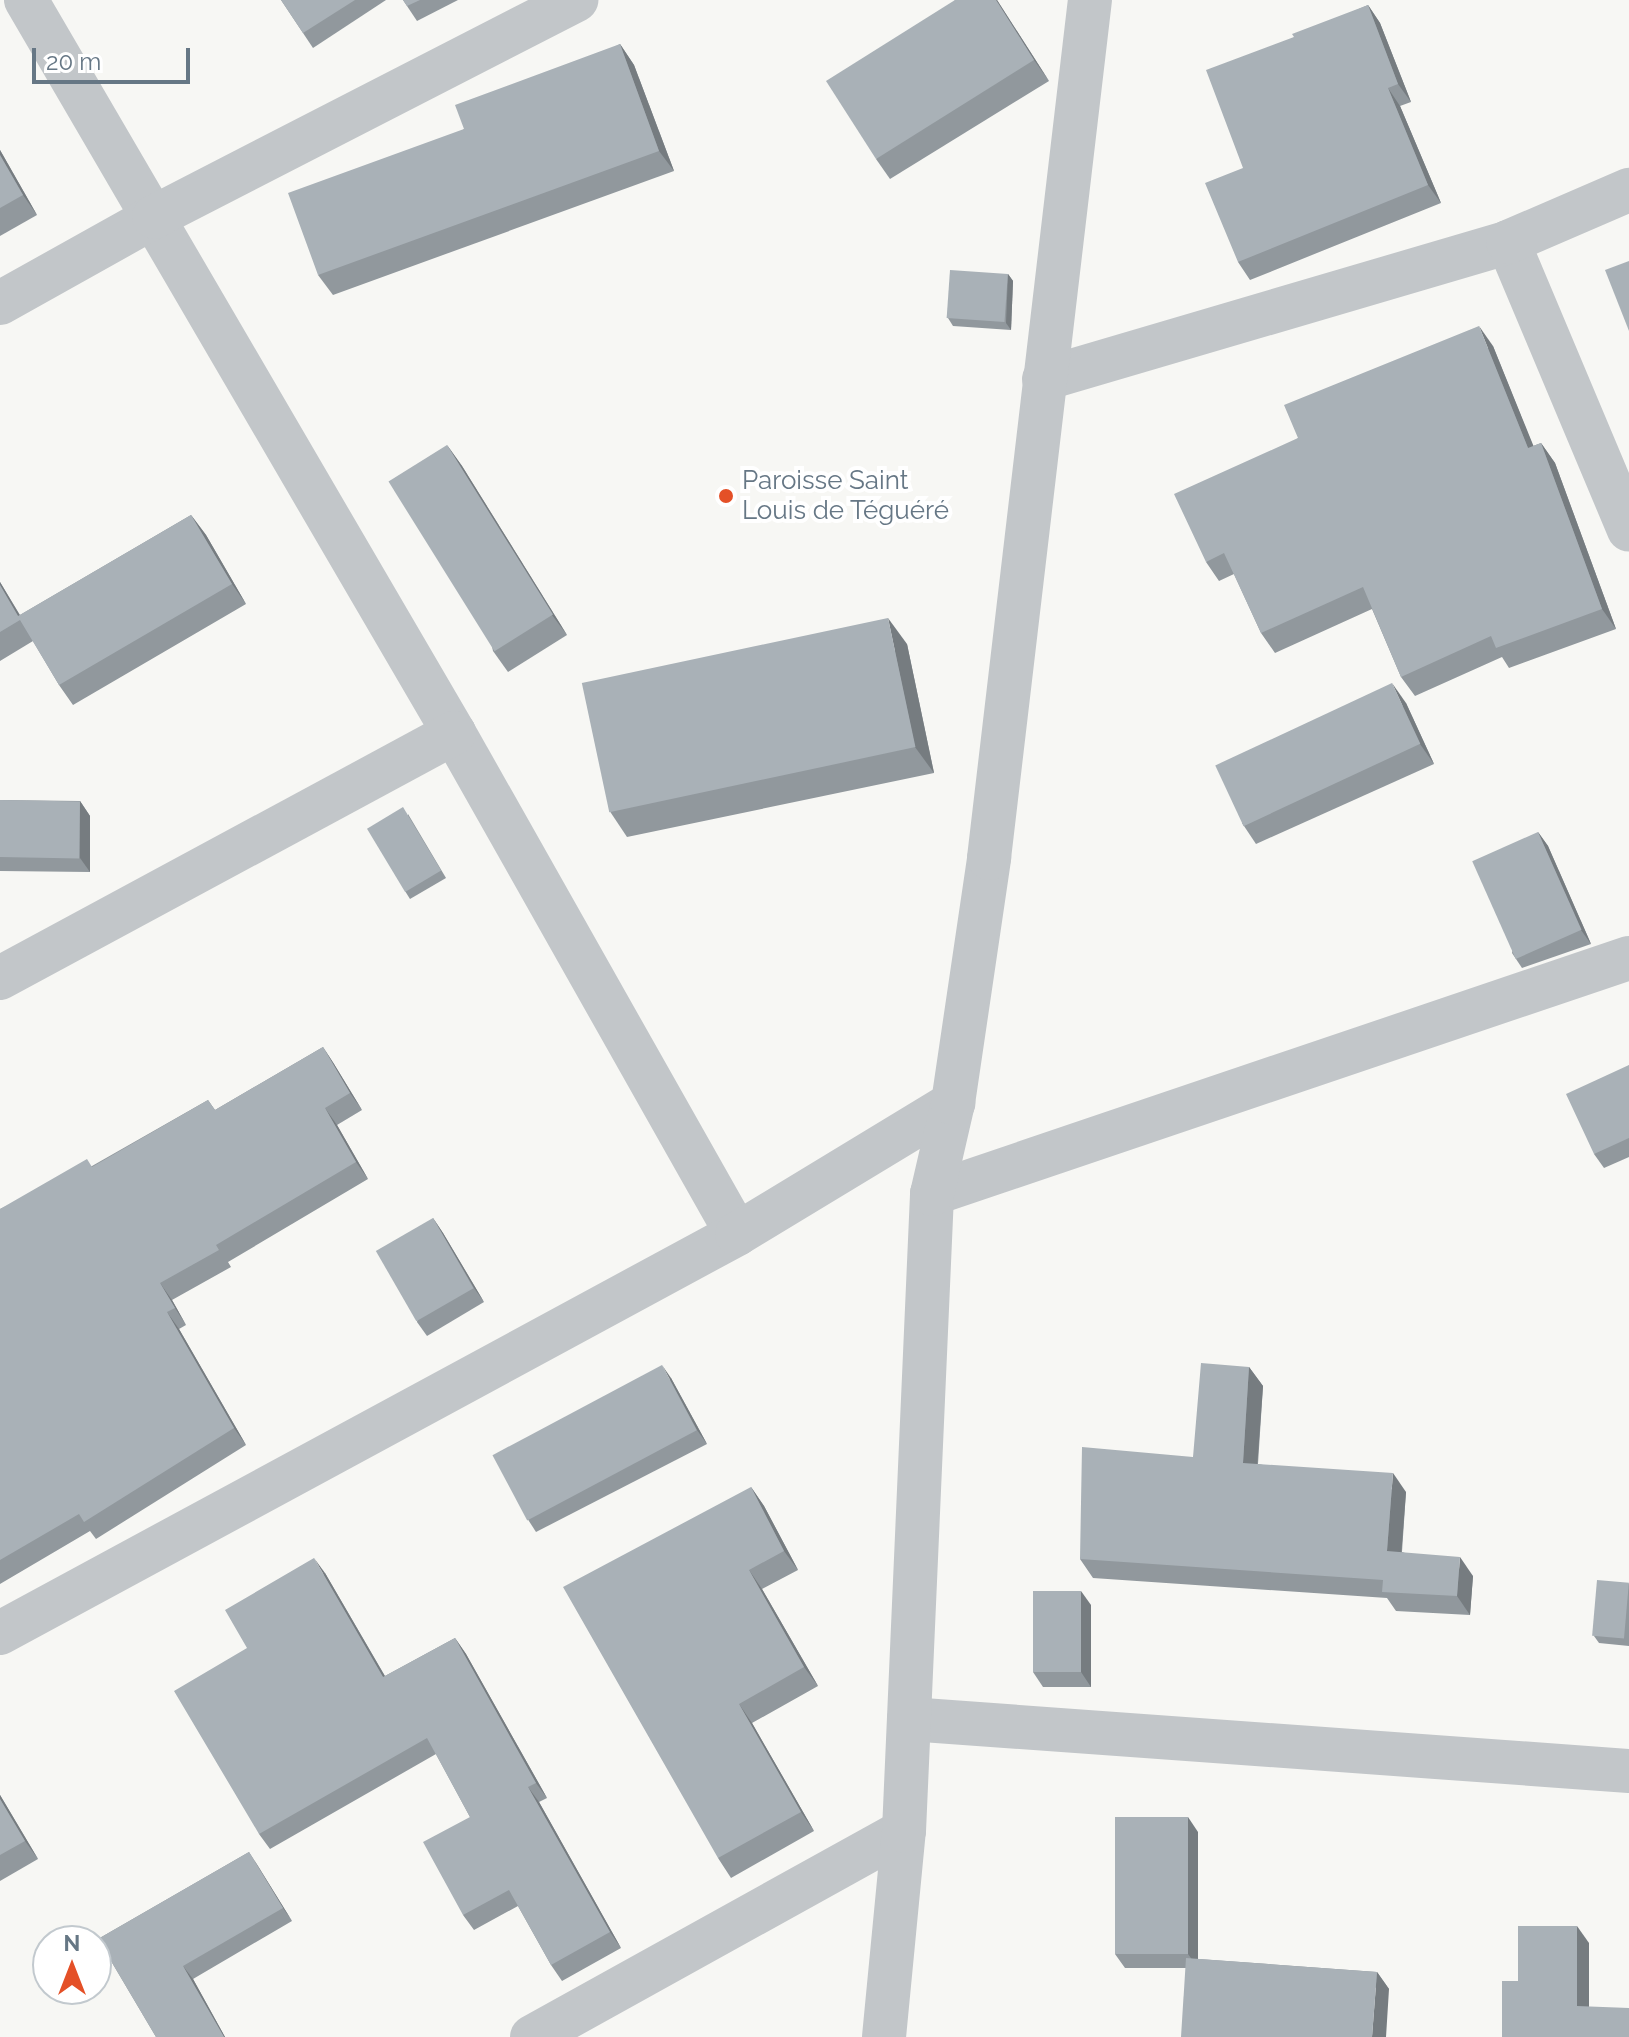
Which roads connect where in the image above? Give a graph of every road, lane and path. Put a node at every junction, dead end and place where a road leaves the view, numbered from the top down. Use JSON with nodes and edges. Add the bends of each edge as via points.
{"nodes":[{"id":1,"x":26,"y":0,"type":"edge"},
{"id":2,"x":576,"y":0,"type":"edge"},
{"id":3,"x":1090,"y":0,"type":"edge"},
{"id":4,"x":1629,"y":190,"type":"edge"},
{"id":5,"x":154,"y":217,"type":"junction"},
{"id":6,"x":1508,"y":242,"type":"junction"},
{"id":7,"x":0,"y":303,"type":"edge"},
{"id":8,"x":1044,"y":379,"type":"junction"},
{"id":9,"x":1629,"y":530,"type":"edge"},
{"id":10,"x":454,"y":733,"type":"junction"},
{"id":11,"x":1629,"y":958,"type":"edge"},
{"id":12,"x":0,"y":978,"type":"edge"},
{"id":13,"x":953,"y":1103,"type":"junction"},
{"id":14,"x":932,"y":1194,"type":"junction"},
{"id":15,"x":737,"y":1234,"type":"junction"},
{"id":16,"x":0,"y":1633,"type":"edge"},
{"id":17,"x":909,"y":1719,"type":"junction"},
{"id":18,"x":1629,"y":1771,"type":"edge"},
{"id":19,"x":904,"y":1831,"type":"junction"},
{"id":20,"x":532,"y":2037,"type":"edge"},
{"id":21,"x":884,"y":2037,"type":"edge"}],
"edges":[{"from":1,"to":5,"type":"street"},
{"from":2,"to":5,"type":"street"},
{"from":3,"to":8,"type":"street"},
{"from":4,"to":6,"type":"street"},
{"from":5,"to":7,"type":"street"},
{"from":5,"to":10,"type":"street"},
{"from":6,"to":8,"type":"street"},
{"from":6,"to":9,"type":"street"},
{"from":8,"to":13,"type":"street","via":[[989,858]]},
{"from":10,"to":12,"type":"street"},
{"from":10,"to":15,"type":"street"},
{"from":11,"to":14,"type":"street"},
{"from":13,"to":14,"type":"street"},
{"from":13,"to":15,"type":"street"},
{"from":14,"to":17,"type":"street"},
{"from":15,"to":16,"type":"street"},
{"from":17,"to":18,"type":"street"},
{"from":17,"to":19,"type":"street"},
{"from":19,"to":20,"type":"street"},
{"from":19,"to":21,"type":"street"}]}
